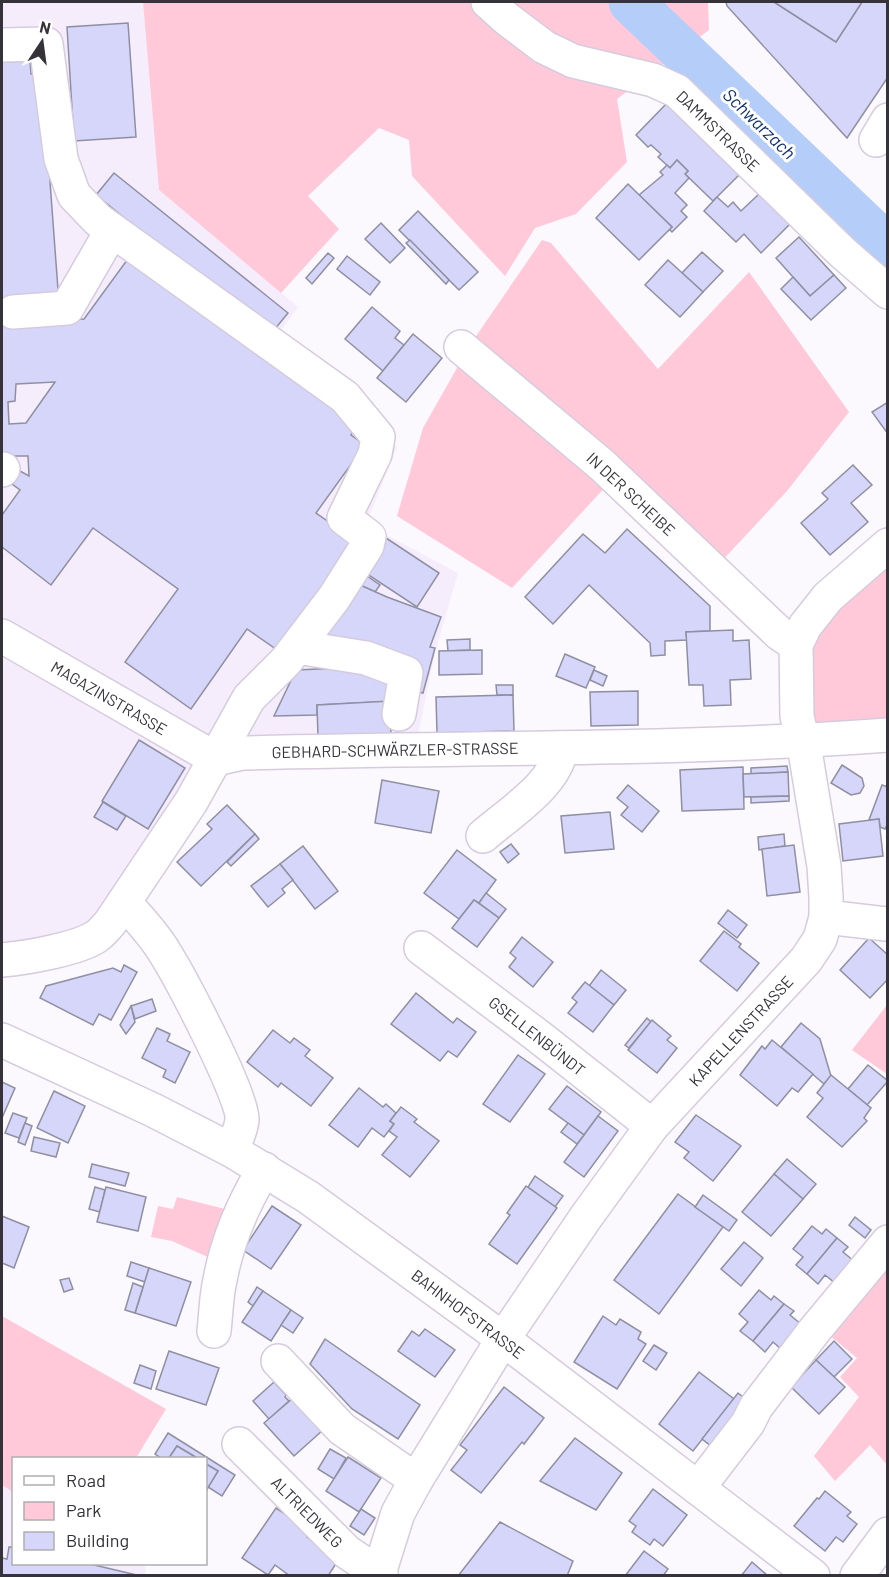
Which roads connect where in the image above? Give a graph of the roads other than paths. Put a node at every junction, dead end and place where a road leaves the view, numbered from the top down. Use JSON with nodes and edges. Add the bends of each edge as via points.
{"nodes":[{"id":1,"x":488,"y":2,"type":"edge"},
{"id":2,"x":2,"y":45,"type":"edge"},
{"id":3,"x":112,"y":230,"type":"junction"},
{"id":4,"x":888,"y":292,"type":"edge"},
{"id":5,"x":13,"y":312,"type":"dead end"},
{"id":6,"x":461,"y":347,"type":"dead end"},
{"id":7,"x":888,"y":545,"type":"edge"},
{"id":8,"x":2,"y":636,"type":"edge"},
{"id":9,"x":796,"y":645,"type":"junction"},
{"id":10,"x":297,"y":647,"type":"junction"},
{"id":11,"x":399,"y":714,"type":"dead end"},
{"id":12,"x":888,"y":735,"type":"edge"},
{"id":13,"x":802,"y":741,"type":"junction"},
{"id":14,"x":561,"y":748,"type":"junction"},
{"id":15,"x":216,"y":759,"type":"junction"},
{"id":16,"x":483,"y":836,"type":"dead end"},
{"id":17,"x":124,"y":903,"type":"junction"},
{"id":18,"x":826,"y":917,"type":"junction"},
{"id":19,"x":886,"y":924,"type":"dead end"},
{"id":20,"x":421,"y":948,"type":"dead end"},
{"id":21,"x":2,"y":960,"type":"edge"},
{"id":22,"x":2,"y":1040,"type":"edge"},
{"id":23,"x":652,"y":1126,"type":"junction"},
{"id":24,"x":231,"y":1150,"type":"junction"},
{"id":25,"x":264,"y":1169,"type":"junction"},
{"id":26,"x":888,"y":1242,"type":"edge"},
{"id":27,"x":214,"y":1331,"type":"dead end"},
{"id":28,"x":502,"y":1339,"type":"junction"},
{"id":29,"x":278,"y":1360,"type":"dead end"},
{"id":30,"x":239,"y":1444,"type":"dead end"},
{"id":31,"x":416,"y":1480,"type":"junction"},
{"id":32,"x":698,"y":1488,"type":"junction"},
{"id":33,"x":888,"y":1534,"type":"edge"},
{"id":34,"x":381,"y":1575,"type":"edge"},
{"id":35,"x":813,"y":1575,"type":"edge"},
{"id":36,"x":857,"y":1575,"type":"edge"}],
"edges":[{"from":1,"to":4,"type":"street","name":"DAMMSTRASSE","via":[[544,47],[573,61],[653,80],[677,91]]},
{"from":2,"to":3,"type":"street","via":[[46,44],[61,159],[74,195]]},
{"from":3,"to":5,"type":"street","via":[[67,308]]},
{"from":3,"to":10,"type":"street","via":[[345,397],[378,437],[375,454],[344,518],[369,537],[367,546]]},
{"from":6,"to":9,"type":"street","name":"IN DER SCHEIBE","via":[[602,465]]},
{"from":7,"to":9,"type":"street","via":[[828,597],[805,626]]},
{"from":8,"to":15,"type":"street","name":"MAGAZINSTRASSE"},
{"from":9,"to":13,"type":"street","name":"KAPELLENSTRASSE","via":[[797,716]]},
{"from":10,"to":11,"type":"street","via":[[366,658],[405,673]]},
{"from":10,"to":15,"type":"street","via":[[249,698]]},
{"from":12,"to":13,"type":"street","name":"GEBHARD-SCHWÄRZLER-STRASSE"},
{"from":13,"to":14,"type":"street","name":"GEBHARD-SCHWÄRZLER-STRASSE"},
{"from":13,"to":18,"type":"street","name":"KAPELLENSTRASSE","via":[[824,866]]},
{"from":14,"to":15,"type":"street","name":"GEBHARD-SCHWÄRZLER-STRASSE","via":[[243,753]]},
{"from":14,"to":16,"type":"street","via":[[560,760],[544,783]]},
{"from":15,"to":17,"type":"street"},
{"from":17,"to":21,"type":"street","via":[[96,937],[70,947]]},
{"from":17,"to":24,"type":"street","via":[[165,952],[236,1096],[243,1118]]},
{"from":18,"to":19,"type":"street"},
{"from":18,"to":23,"type":"street","name":"KAPELLENSTRASSE","via":[[820,939],[806,960]]},
{"from":20,"to":23,"type":"street","name":"GSELLENBÜNDT"},
{"from":22,"to":24,"type":"street","name":"BAHNHOFSTRASSE"},
{"from":23,"to":28,"type":"street","name":"KAPELLENSTRASSE"},
{"from":24,"to":25,"type":"street","name":"BAHNHOFSTRASSE"},
{"from":25,"to":27,"type":"street","via":[[246,1200],[231,1239],[220,1280]]},
{"from":25,"to":28,"type":"street","name":"BAHNHOFSTRASSE"},
{"from":26,"to":32,"type":"street","via":[[814,1331]]},
{"from":28,"to":31,"type":"street","name":"KAPELLENSTRASSE"},
{"from":28,"to":32,"type":"street","name":"BAHNHOFSTRASSE"},
{"from":29,"to":31,"type":"street","via":[[342,1429]]},
{"from":30,"to":34,"type":"street","name":"ALTRIEDWEG","via":[[347,1552]]},
{"from":31,"to":34,"type":"street","name":"KAPELLENSTRASSE","via":[[398,1513]]},
{"from":32,"to":35,"type":"street","name":"BAHNHOFSTRASSE"},
{"from":33,"to":36,"type":"street"}]}
